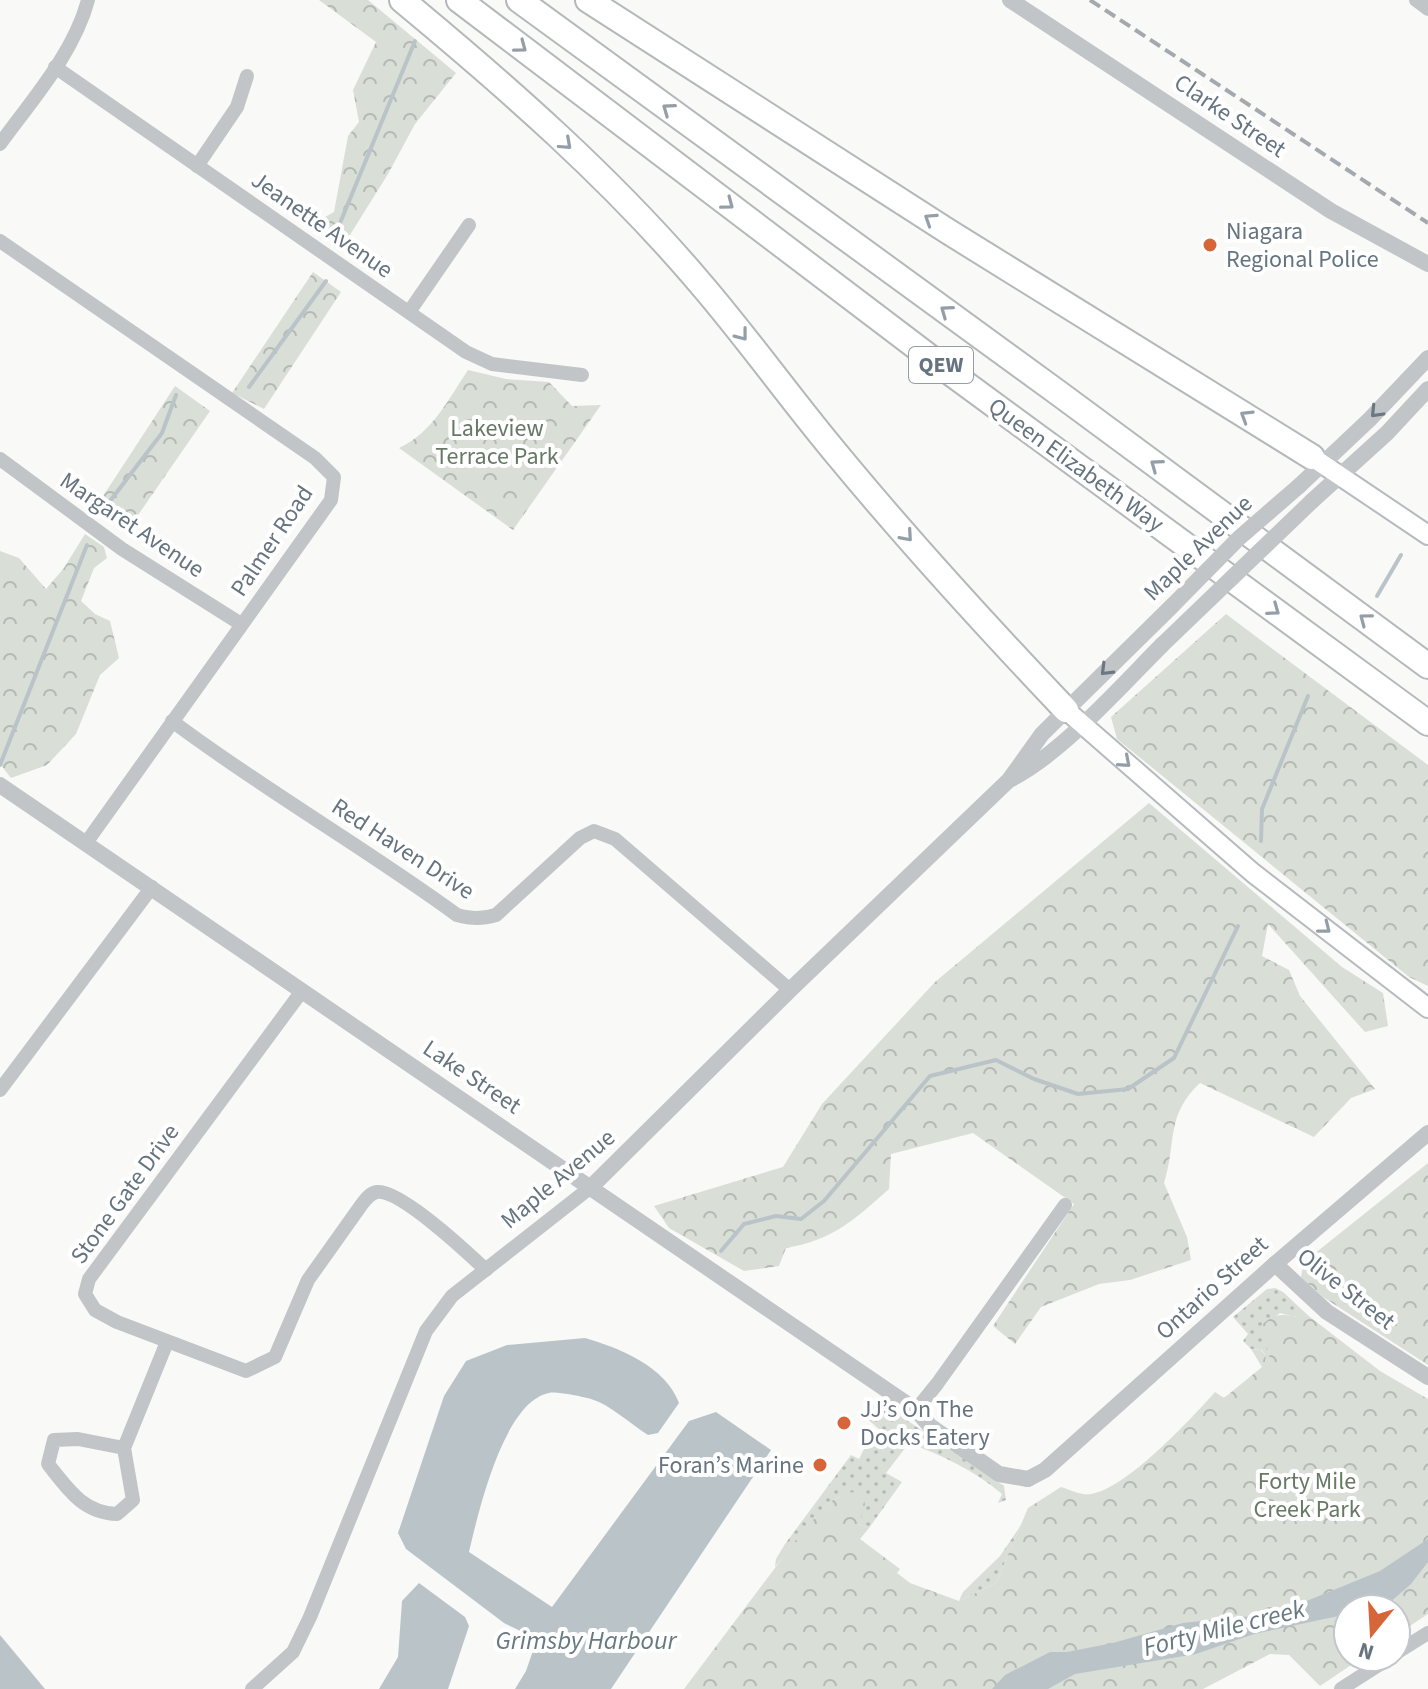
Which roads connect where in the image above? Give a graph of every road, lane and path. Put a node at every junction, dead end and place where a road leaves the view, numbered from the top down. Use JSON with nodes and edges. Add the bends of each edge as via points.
{"nodes":[{"id":1,"x":88,"y":0,"type":"edge"},
{"id":2,"x":402,"y":0,"type":"edge"},
{"id":3,"x":459,"y":0,"type":"edge"},
{"id":4,"x":519,"y":0,"type":"edge"},
{"id":5,"x":588,"y":0,"type":"edge"},
{"id":6,"x":1010,"y":0,"type":"edge"},
{"id":7,"x":1416,"y":0,"type":"edge"},
{"id":8,"x":1428,"y":9,"type":"edge"},
{"id":9,"x":55,"y":67,"type":"junction"},
{"id":10,"x":247,"y":76,"type":"dead end"},
{"id":11,"x":0,"y":144,"type":"edge"},
{"id":12,"x":197,"y":166,"type":"junction"},
{"id":13,"x":469,"y":225,"type":"dead end"},
{"id":14,"x":0,"y":241,"type":"edge"},
{"id":15,"x":1428,"y":264,"type":"edge"},
{"id":16,"x":409,"y":312,"type":"junction"},
{"id":17,"x":1428,"y":358,"type":"edge"},
{"id":18,"x":582,"y":375,"type":"dead end"},
{"id":19,"x":1428,"y":389,"type":"edge"},
{"id":20,"x":0,"y":459,"type":"edge"},
{"id":21,"x":1318,"y":460,"type":"junction"},
{"id":22,"x":1341,"y":475,"type":"junction"},
{"id":23,"x":1428,"y":535,"type":"edge"},
{"id":24,"x":241,"y":624,"type":"junction"},
{"id":25,"x":1428,"y":666,"type":"edge"},
{"id":26,"x":1074,"y":717,"type":"junction"},
{"id":27,"x":172,"y":721,"type":"junction"},
{"id":28,"x":1428,"y":723,"type":"edge"},
{"id":29,"x":1,"y":788,"type":"edge"},
{"id":30,"x":86,"y":843,"type":"junction"},
{"id":31,"x":152,"y":887,"type":"junction"},
{"id":32,"x":790,"y":990,"type":"junction"},
{"id":33,"x":302,"y":991,"type":"junction"},
{"id":34,"x":1428,"y":1008,"type":"edge"},
{"id":35,"x":0,"y":1090,"type":"edge"},
{"id":36,"x":1428,"y":1133,"type":"edge"},
{"id":37,"x":591,"y":1187,"type":"junction"},
{"id":38,"x":1065,"y":1205,"type":"dead end"},
{"id":39,"x":1275,"y":1264,"type":"junction"},
{"id":40,"x":486,"y":1270,"type":"junction"},
{"id":41,"x":167,"y":1342,"type":"junction"},
{"id":42,"x":1428,"y":1377,"type":"edge"},
{"id":43,"x":916,"y":1410,"type":"junction"},
{"id":44,"x":124,"y":1448,"type":"junction"},
{"id":45,"x":1028,"y":1479,"type":"joint"},
{"id":46,"x":1366,"y":1673,"type":"edge"},
{"id":47,"x":252,"y":1689,"type":"edge"},
{"id":48,"x":1341,"y":1689,"type":"edge"}],
"edges":[{"from":1,"to":9,"type":"street"},
{"from":2,"to":26,"type":"highway","one_way":true,"via":[[503,86],[628,205],[700,282],[965,605]]},
{"from":3,"to":28,"type":"highway","name":"Queen Elizabeth Way","number":"QEW","one_way":true,"via":[[944,368]]},
{"from":25,"to":4,"type":"highway","name":"Queen Elizabeth Way","number":"QEW","one_way":true},
{"from":21,"to":5,"type":"highway","one_way":true},
{"from":6,"to":15,"type":"street","name":"Clarke Street","via":[[1331,211]]},
{"from":7,"to":8,"type":"street"},
{"from":9,"to":11,"type":"street"},
{"from":9,"to":12,"type":"street","name":"Jeanette Avenue"},
{"from":10,"to":12,"type":"street","via":[[237,107]]},
{"from":12,"to":16,"type":"street","name":"Jeanette Avenue"},
{"from":13,"to":16,"type":"street"},
{"from":14,"to":24,"type":"street","name":"Palmer Road","via":[[304,450],[334,477],[331,500]]},
{"from":16,"to":18,"type":"street","name":"Jeanette Avenue","via":[[492,364]]},
{"from":17,"to":21,"type":"street","name":"Maple Avenue","one_way":true},
{"from":19,"to":22,"type":"street","name":"Maple Avenue"},
{"from":20,"to":24,"type":"street","name":"Margaret Avenue","via":[[122,549]]},
{"from":21,"to":22,"type":"main road"},
{"from":21,"to":26,"type":"street","name":"Maple Avenue","one_way":true,"bridge":true,"via":[[1299,486],[1147,631]]},
{"from":22,"to":23,"type":"main road"},
{"from":22,"to":26,"type":"street","name":"Maple Avenue","bridge":true,"via":[[1162,645]]},
{"from":24,"to":27,"type":"street","name":"Palmer Road"},
{"from":26,"to":32,"type":"street","name":"Maple Avenue","via":[[1042,734],[1009,780]]},
{"from":26,"to":34,"type":"main road","one_way":true,"via":[[1253,873]]},
{"from":27,"to":30,"type":"street","name":"Palmer Road"},
{"from":27,"to":32,"type":"street","name":"Red Haven Drive","via":[[467,918],[496,915],[580,838],[594,831],[615,839]]},
{"from":29,"to":30,"type":"street","name":"Lake Street"},
{"from":30,"to":31,"type":"street","name":"Lake Street"},
{"from":31,"to":33,"type":"street","name":"Lake Street"},
{"from":31,"to":35,"type":"street"},
{"from":32,"to":37,"type":"street","name":"Maple Avenue"},
{"from":33,"to":37,"type":"street","name":"Lake Street"},
{"from":33,"to":41,"type":"street","name":"Stone Gate Drive","via":[[89,1279],[85,1294],[95,1310]]},
{"from":36,"to":39,"type":"street","name":"Ontario Street"},
{"from":37,"to":40,"type":"street","name":"Maple Avenue"},
{"from":37,"to":43,"type":"street","name":"Lake Street"},
{"from":38,"to":43,"type":"street"},
{"from":39,"to":42,"type":"street","name":"Olive Street","via":[[1327,1312]]},
{"from":39,"to":45,"type":"street","name":"Ontario Street","via":[[1045,1470]]},
{"from":40,"to":41,"type":"street","name":"Stone Gate Drive","via":[[402,1200],[380,1191],[362,1204],[308,1280],[275,1357],[246,1371]]},
{"from":40,"to":47,"type":"street","name":"Maple Avenue","via":[[452,1296],[426,1331],[299,1641]]},
{"from":41,"to":44,"type":"street"},
{"from":43,"to":45,"type":"street","name":"Lake Street","via":[[935,1416]]},
{"from":44,"to":44,"type":"street","via":[[54,1440],[48,1464],[77,1501],[117,1514],[133,1500]]},
{"from":46,"to":48,"type":"street"}]}
